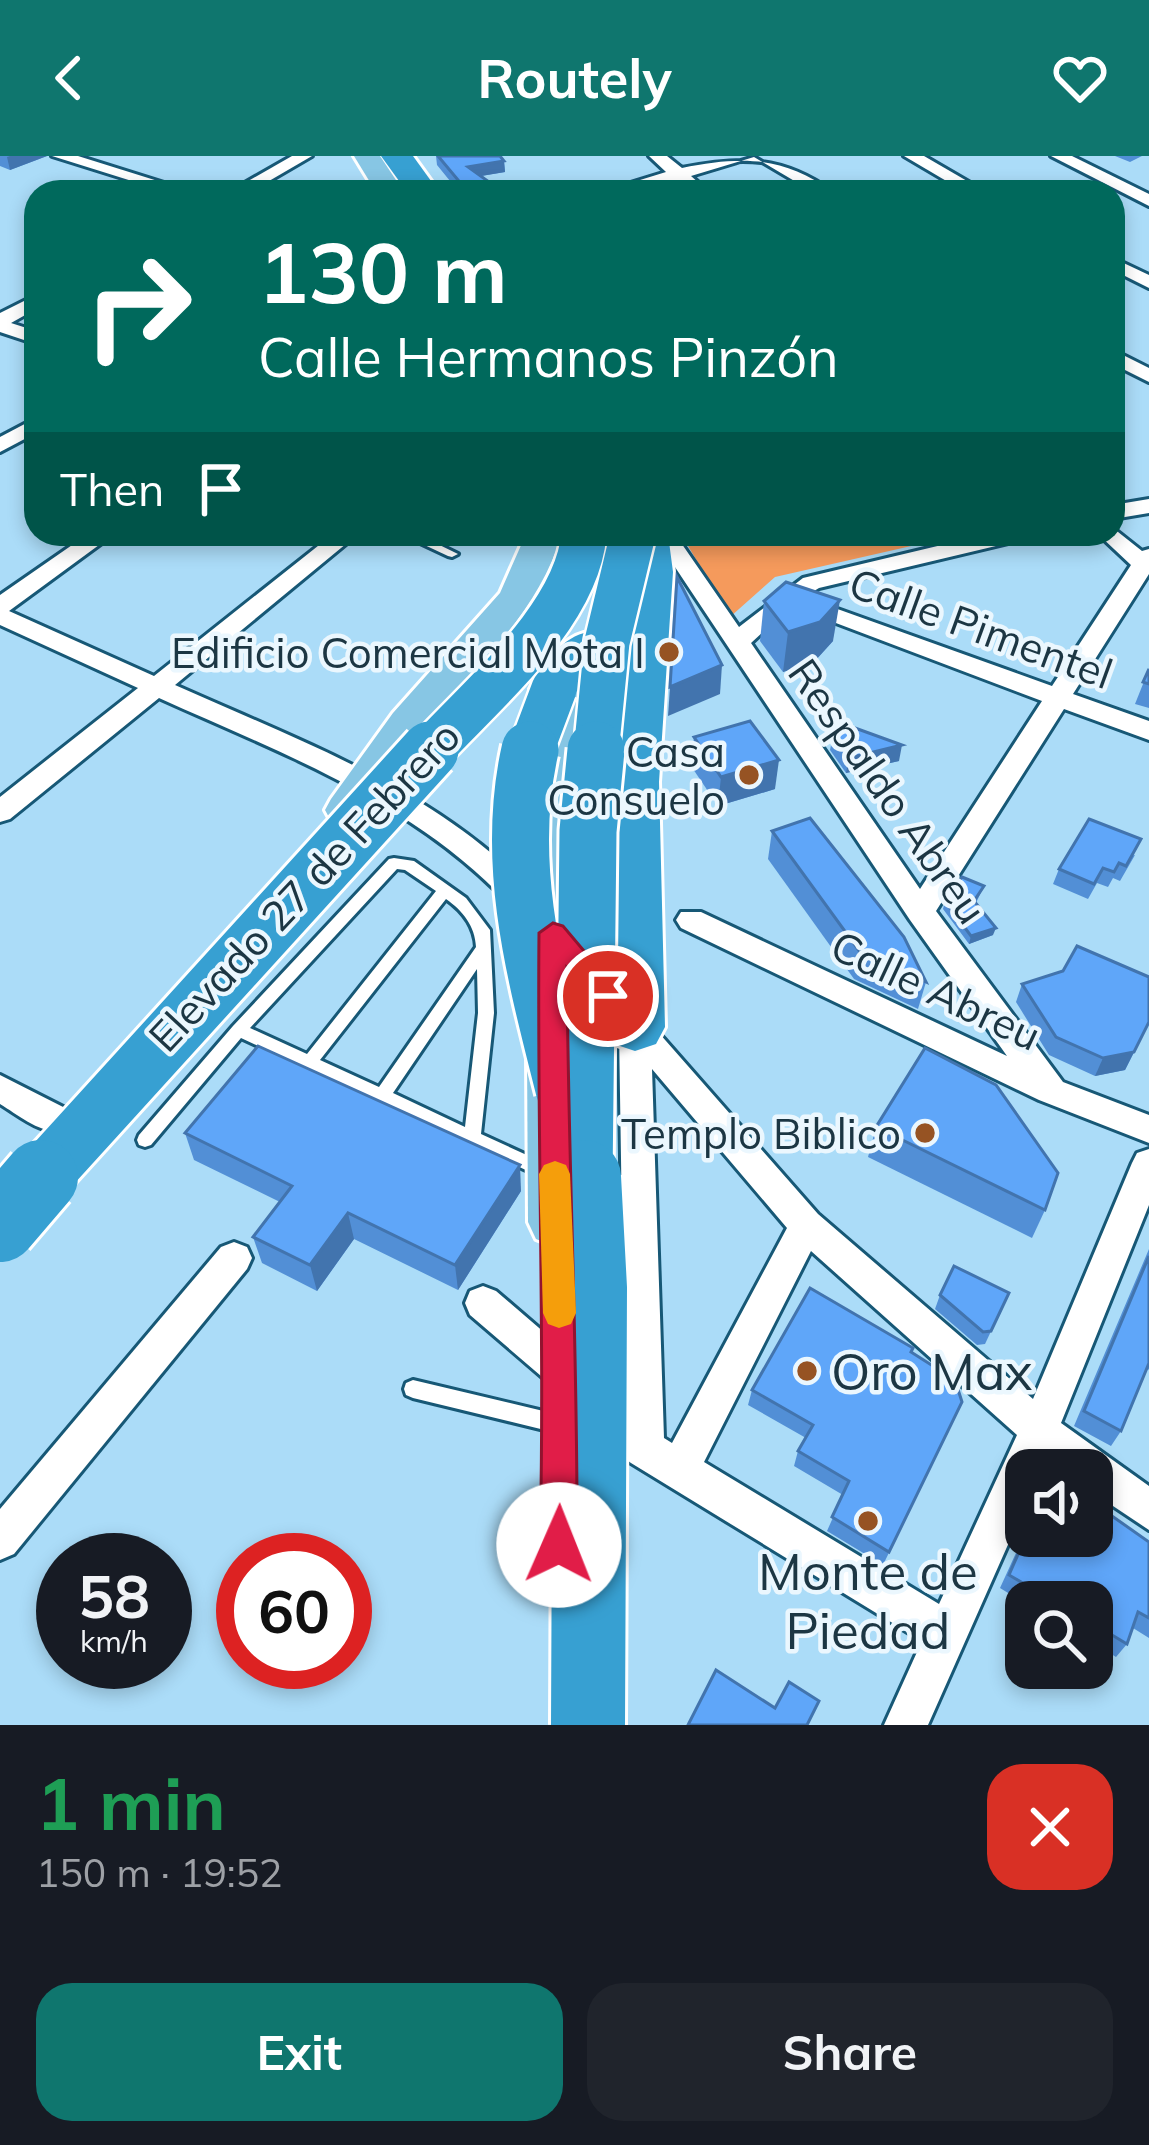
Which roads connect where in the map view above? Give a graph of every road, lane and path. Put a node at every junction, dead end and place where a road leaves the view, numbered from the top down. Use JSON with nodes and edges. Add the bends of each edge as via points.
{"nodes":[{"id":1,"x":60,"y":156,"type":"edge"},
{"id":2,"x":304,"y":156,"type":"edge"},
{"id":3,"x":371,"y":156,"type":"edge"},
{"id":4,"x":410,"y":156,"type":"edge"},
{"id":5,"x":657,"y":156,"type":"edge"},
{"id":6,"x":747,"y":156,"type":"edge"},
{"id":7,"x":762,"y":156,"type":"edge"},
{"id":8,"x":912,"y":156,"type":"edge"},
{"id":9,"x":1059,"y":156,"type":"edge"},
{"id":10,"x":678,"y":174,"type":"junction"},
{"id":11,"x":143,"y":180,"type":"edge"},
{"id":12,"x":259,"y":180,"type":"edge"},
{"id":13,"x":390,"y":180,"type":"edge"},
{"id":14,"x":429,"y":180,"type":"edge"},
{"id":15,"x":655,"y":180,"type":"edge"},
{"id":16,"x":686,"y":180,"type":"edge"},
{"id":17,"x":805,"y":180,"type":"edge"},
{"id":18,"x":956,"y":180,"type":"edge"},
{"id":19,"x":1110,"y":180,"type":"edge"},
{"id":20,"x":87,"y":546,"type":"edge"},
{"id":21,"x":332,"y":546,"type":"edge"},
{"id":22,"x":434,"y":546,"type":"edge"},
{"id":23,"x":542,"y":546,"type":"edge"},
{"id":24,"x":568,"y":546,"type":"edge"},
{"id":25,"x":582,"y":546,"type":"edge"},
{"id":26,"x":630,"y":546,"type":"edge"},
{"id":27,"x":642,"y":546,"type":"edge"},
{"id":28,"x":647,"y":546,"type":"edge"},
{"id":29,"x":672,"y":546,"type":"edge"},
{"id":30,"x":967,"y":546,"type":"edge"},
{"id":31,"x":452,"y":554,"type":"dead end"},
{"id":32,"x":1146,"y":560,"type":"edge"},
{"id":33,"x":786,"y":598,"type":"junction"},
{"id":34,"x":0,"y":606,"type":"edge"},
{"id":35,"x":0,"y":616,"type":"edge"},
{"id":36,"x":735,"y":644,"type":"junction"},
{"id":37,"x":569,"y":669,"type":"junction"},
{"id":38,"x":156,"y":690,"type":"junction"},
{"id":39,"x":1055,"y":697,"type":"junction"},
{"id":40,"x":1149,"y":731,"type":"edge"},
{"id":41,"x":390,"y":769,"type":"junction"},
{"id":42,"x":0,"y":812,"type":"edge"},
{"id":43,"x":445,"y":890,"type":"junction"},
{"id":44,"x":920,"y":912,"type":"junction"},
{"id":45,"x":691,"y":920,"type":"dead end"},
{"id":46,"x":553,"y":933,"type":"junction"},
{"id":47,"x":484,"y":947,"type":"junction"},
{"id":48,"x":636,"y":1001,"type":"junction"},
{"id":49,"x":238,"y":1030,"type":"junction"},
{"id":50,"x":309,"y":1063,"type":"junction"},
{"id":51,"x":0,"y":1088,"type":"edge"},
{"id":52,"x":1051,"y":1091,"type":"junction"},
{"id":53,"x":381,"y":1097,"type":"junction"},
{"id":54,"x":57,"y":1120,"type":"junction"},
{"id":55,"x":1149,"y":1130,"type":"edge"},
{"id":56,"x":472,"y":1138,"type":"junction"},
{"id":57,"x":145,"y":1140,"type":"dead end"},
{"id":58,"x":1149,"y":1163,"type":"edge"},
{"id":59,"x":569,"y":1169,"type":"junction"},
{"id":60,"x":0,"y":1190,"type":"edge"},
{"id":61,"x":0,"y":1225,"type":"edge"},
{"id":62,"x":806,"y":1225,"type":"junction"},
{"id":63,"x":234,"y":1258,"type":"dead end"},
{"id":64,"x":483,"y":1303,"type":"dead end"},
{"id":65,"x":413,"y":1389,"type":"dead end"},
{"id":66,"x":570,"y":1401,"type":"junction"},
{"id":67,"x":1039,"y":1430,"type":"junction"},
{"id":68,"x":662,"y":1461,"type":"junction"},
{"id":69,"x":1149,"y":1510,"type":"edge"},
{"id":70,"x":0,"y":1540,"type":"edge"},
{"id":71,"x":948,"y":1633,"type":"junction"},
{"id":72,"x":555,"y":1725,"type":"edge"},
{"id":73,"x":588,"y":1725,"type":"edge"},
{"id":74,"x":906,"y":1725,"type":"edge"}],
"edges":[{"from":1,"to":11,"type":"street"},
{"from":2,"to":12,"type":"street"},
{"from":3,"to":13,"type":"highway"},
{"from":4,"to":14,"type":"main road"},
{"from":5,"to":10,"type":"street"},
{"from":6,"to":10,"type":"street"},
{"from":7,"to":17,"type":"street"},
{"from":8,"to":18,"type":"street"},
{"from":9,"to":19,"type":"street"},
{"from":10,"to":15,"type":"street"},
{"from":10,"to":16,"type":"street"},
{"from":20,"to":34,"type":"street"},
{"from":21,"to":38,"type":"street"},
{"from":22,"to":31,"type":"lane"},
{"from":23,"to":41,"type":"main road","via":[[522,591],[387,750]]},
{"from":24,"to":41,"type":"highway","via":[[562,574],[525,627]]},
{"from":25,"to":61,"type":"highway","name":"Elevado 27 de Febrero","bridge":true,"via":[[560,603],[532,640]]},
{"from":26,"to":59,"type":"highway","bridge":true,"via":[[607,642],[588,831]]},
{"from":27,"to":37,"type":"main road","via":[[611,616]]},
{"from":28,"to":48,"type":"highway","via":[[633,782]]},
{"from":29,"to":36,"type":"street","name":"Respaldo Abreu"},
{"from":30,"to":33,"type":"street","via":[[811,583]]},
{"from":32,"to":39,"type":"street"},
{"from":33,"to":36,"type":"street"},
{"from":33,"to":39,"type":"street","name":"Calle Pimentel"},
{"from":35,"to":38,"type":"street"},
{"from":36,"to":44,"type":"street","name":"Respaldo Abreu"},
{"from":37,"to":46,"type":"main road","via":[[554,766]]},
{"from":37,"to":59,"type":"highway","bridge":true,"via":[[536,721],[523,764],[519,851]]},
{"from":38,"to":41,"type":"street"},
{"from":38,"to":42,"type":"street"},
{"from":39,"to":40,"type":"street","name":"Calle Pimentel"},
{"from":39,"to":44,"type":"street"},
{"from":41,"to":46,"type":"street"},
{"from":41,"to":54,"type":"main road"},
{"from":43,"to":47,"type":"lane","via":[[478,920]]},
{"from":43,"to":49,"type":"lane","via":[[394,863]]},
{"from":43,"to":50,"type":"lane"},
{"from":44,"to":52,"type":"street","name":"Respaldo Abreu"},
{"from":45,"to":52,"type":"street","name":"Calle Abreu"},
{"from":46,"to":48,"type":"street"},
{"from":46,"to":59,"type":"main road"},
{"from":47,"to":53,"type":"lane"},
{"from":47,"to":56,"type":"lane","via":[[486,1013]]},
{"from":48,"to":62,"type":"street"},
{"from":48,"to":68,"type":"street"},
{"from":49,"to":50,"type":"lane"},
{"from":49,"to":57,"type":"lane"},
{"from":50,"to":53,"type":"lane"},
{"from":51,"to":54,"type":"street"},
{"from":52,"to":55,"type":"street","name":"Calle Abreu"},
{"from":53,"to":56,"type":"lane"},
{"from":54,"to":60,"type":"main road"},
{"from":56,"to":59,"type":"lane"},
{"from":58,"to":67,"type":"street"},
{"from":59,"to":66,"type":"main road"},
{"from":59,"to":73,"type":"highway","bridge":true,"via":[[590,1288]]},
{"from":62,"to":67,"type":"street"},
{"from":62,"to":68,"type":"street"},
{"from":63,"to":70,"type":"street"},
{"from":64,"to":66,"type":"street"},
{"from":65,"to":66,"type":"lane"},
{"from":66,"to":68,"type":"street"},
{"from":66,"to":72,"type":"main road"},
{"from":67,"to":69,"type":"street"},
{"from":67,"to":71,"type":"street"},
{"from":68,"to":71,"type":"street"},
{"from":71,"to":74,"type":"street"}]}
